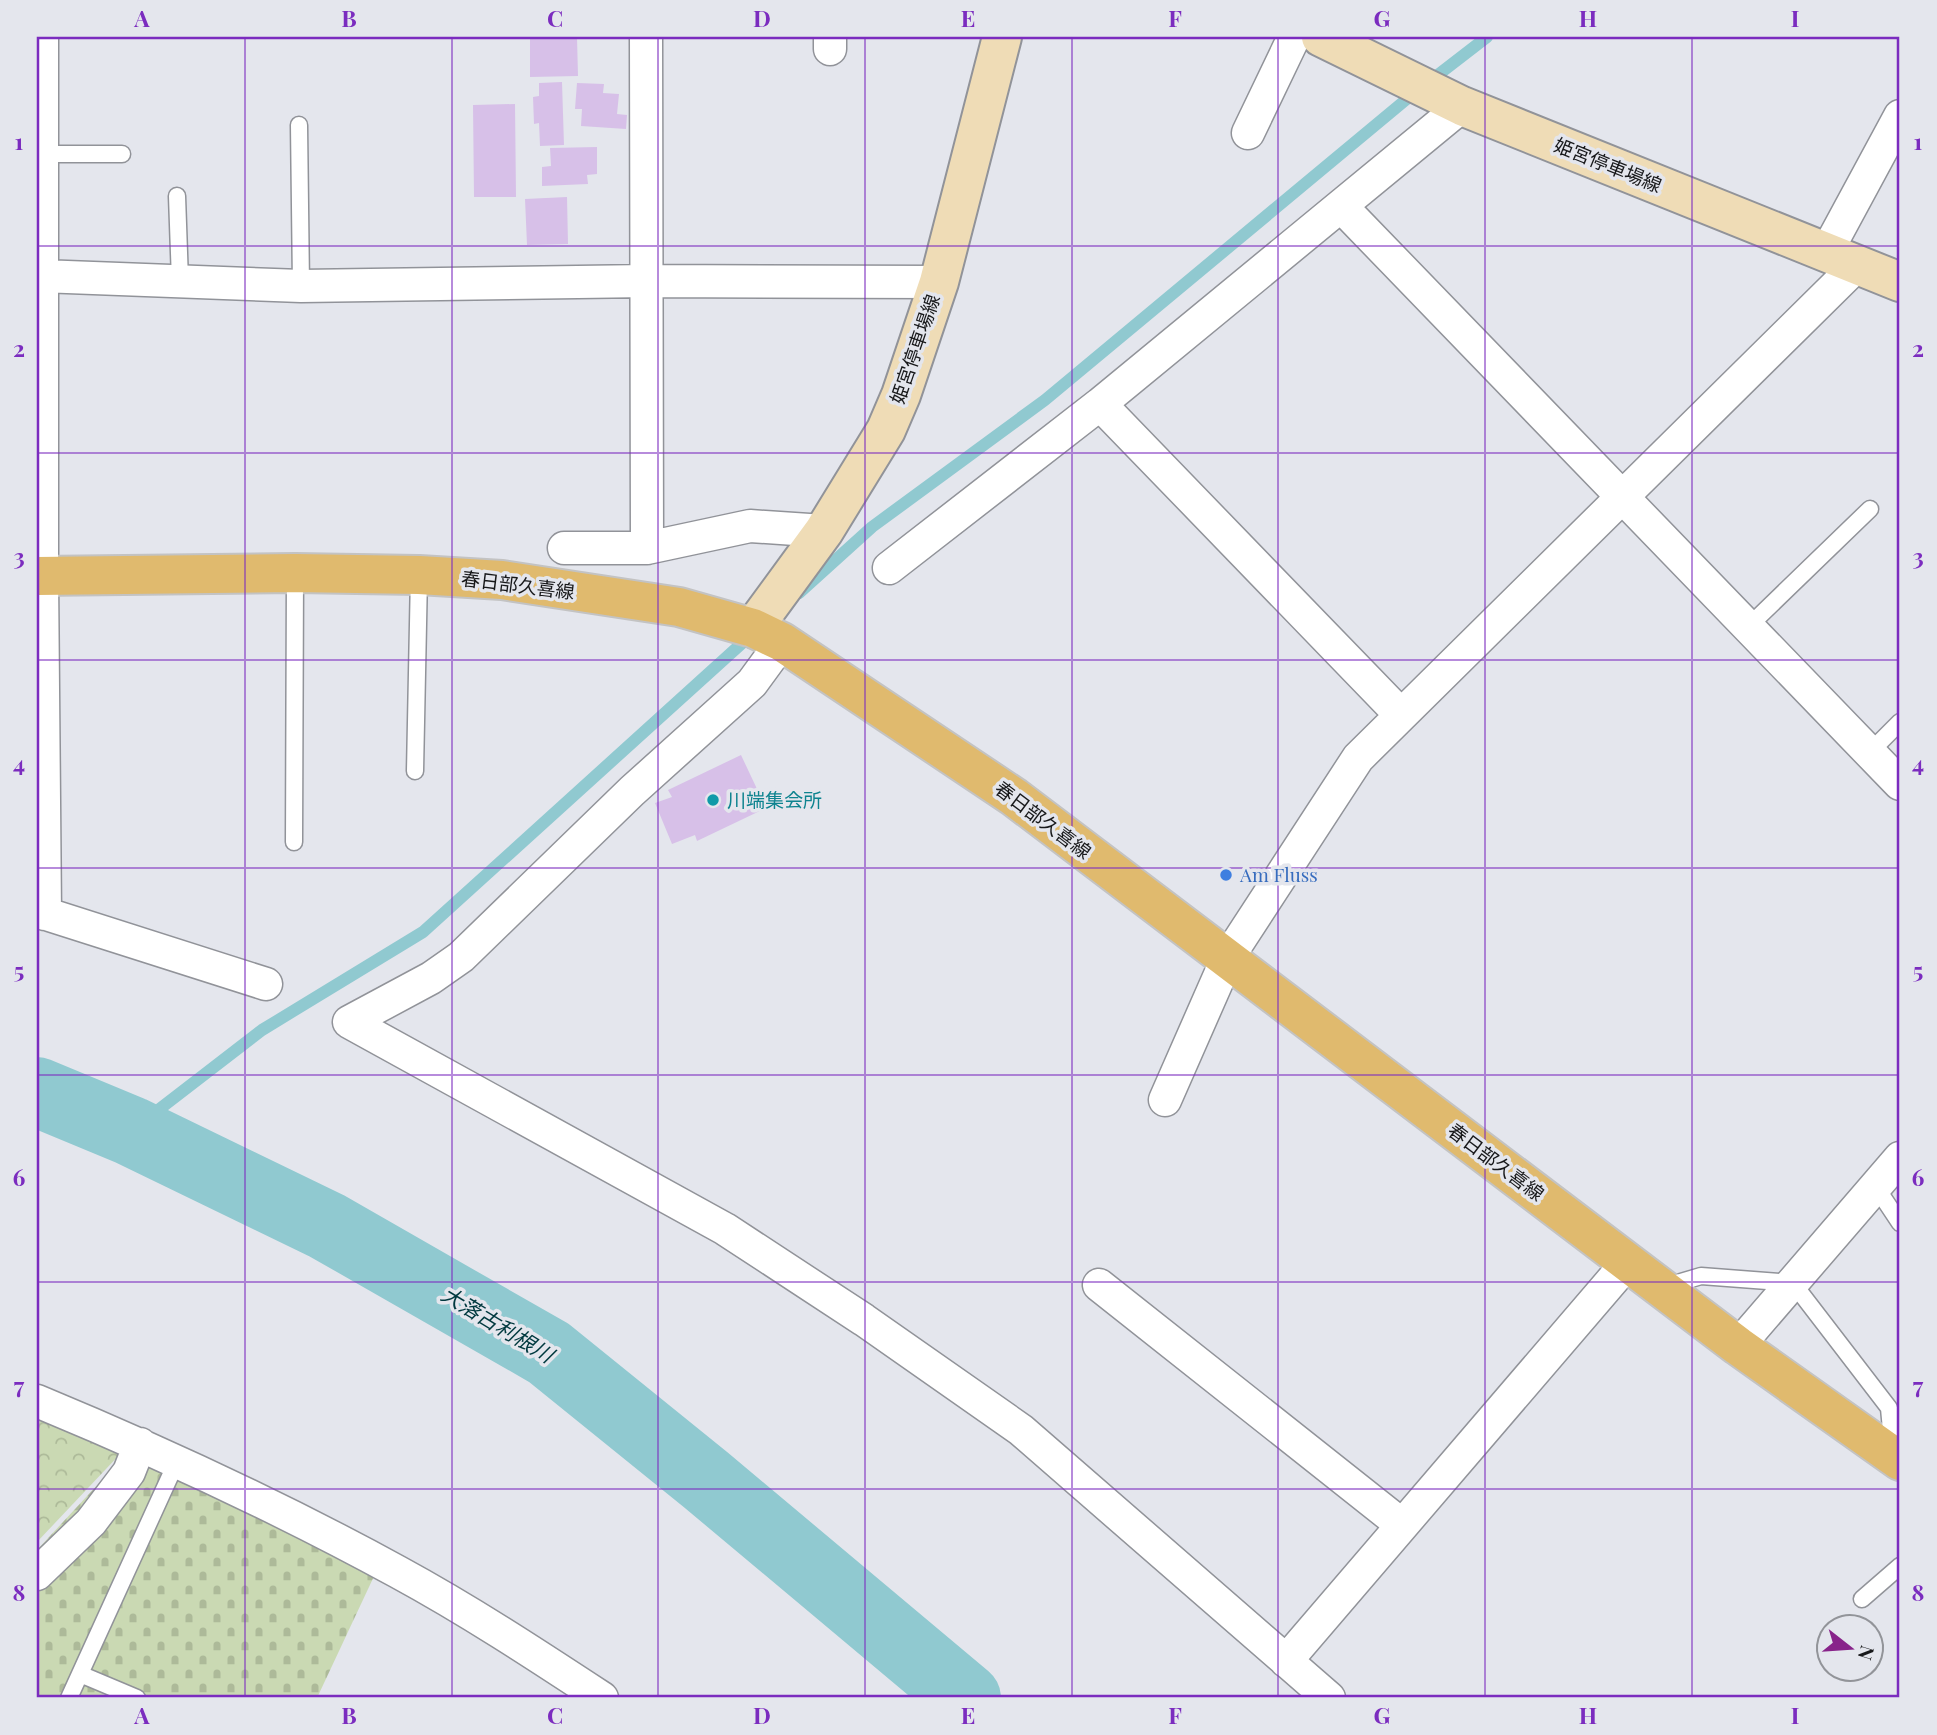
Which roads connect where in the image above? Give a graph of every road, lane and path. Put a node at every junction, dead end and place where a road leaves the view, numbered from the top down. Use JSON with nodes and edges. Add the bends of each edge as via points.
{"nodes":[{"id":1,"x":42,"y":37,"type":"edge"},
{"id":2,"x":646,"y":37,"type":"edge"},
{"id":3,"x":1002,"y":37,"type":"edge"},
{"id":4,"x":1294,"y":37,"type":"edge"},
{"id":5,"x":1332,"y":39,"type":"edge"},
{"id":6,"x":1462,"y":106,"type":"junction"},
{"id":7,"x":1900,"y":116,"type":"edge"},
{"id":8,"x":299,"y":125,"type":"dead end"},
{"id":9,"x":1248,"y":133,"type":"dead end"},
{"id":10,"x":42,"y":153,"type":"junction"},
{"id":11,"x":122,"y":154,"type":"dead end"},
{"id":12,"x":177,"y":196,"type":"dead end"},
{"id":13,"x":1341,"y":206,"type":"junction"},
{"id":14,"x":1842,"y":259,"type":"junction"},
{"id":15,"x":41,"y":276,"type":"junction"},
{"id":16,"x":180,"y":281,"type":"junction"},
{"id":17,"x":647,"y":281,"type":"junction"},
{"id":18,"x":939,"y":282,"type":"junction"},
{"id":19,"x":1900,"y":282,"type":"edge"},
{"id":20,"x":302,"y":286,"type":"junction"},
{"id":21,"x":1100,"y":404,"type":"junction"},
{"id":22,"x":1621,"y":497,"type":"junction"},
{"id":23,"x":1870,"y":509,"type":"dead end"},
{"id":24,"x":824,"y":531,"type":"junction"},
{"id":25,"x":564,"y":548,"type":"dead end"},
{"id":26,"x":647,"y":548,"type":"junction"},
{"id":27,"x":889,"y":568,"type":"dead end"},
{"id":28,"x":295,"y":573,"type":"junction"},
{"id":29,"x":419,"y":575,"type":"junction"},
{"id":30,"x":39,"y":576,"type":"edge"},
{"id":31,"x":1748,"y":627,"type":"junction"},
{"id":32,"x":767,"y":635,"type":"junction"},
{"id":33,"x":1401,"y":715,"type":"junction"},
{"id":34,"x":1900,"y":722,"type":"edge"},
{"id":35,"x":1870,"y":752,"type":"junction"},
{"id":36,"x":415,"y":771,"type":"dead end"},
{"id":37,"x":1900,"y":784,"type":"edge"},
{"id":38,"x":294,"y":842,"type":"dead end"},
{"id":39,"x":41,"y":912,"type":"edge"},
{"id":40,"x":1227,"y":959,"type":"junction"},
{"id":41,"x":265,"y":984,"type":"dead end"},
{"id":42,"x":1165,"y":1100,"type":"dead end"},
{"id":43,"x":1900,"y":1158,"type":"edge"},
{"id":44,"x":1876,"y":1187,"type":"junction"},
{"id":45,"x":1900,"y":1223,"type":"edge"},
{"id":46,"x":1628,"y":1262,"type":"junction"},
{"id":47,"x":1793,"y":1283,"type":"junction"},
{"id":48,"x":1099,"y":1285,"type":"dead end"},
{"id":49,"x":1662,"y":1288,"type":"junction"},
{"id":50,"x":1738,"y":1346,"type":"junction"},
{"id":51,"x":37,"y":1401,"type":"edge"},
{"id":52,"x":141,"y":1444,"type":"junction"},
{"id":53,"x":1897,"y":1458,"type":"edge"},
{"id":54,"x":177,"y":1461,"type":"junction"},
{"id":55,"x":1402,"y":1525,"type":"junction"},
{"id":56,"x":1900,"y":1566,"type":"edge"},
{"id":57,"x":37,"y":1574,"type":"edge"},
{"id":58,"x":1862,"y":1599,"type":"dead end"},
{"id":59,"x":1286,"y":1661,"type":"junction"},
{"id":60,"x":80,"y":1674,"type":"junction"},
{"id":61,"x":69,"y":1698,"type":"edge"},
{"id":62,"x":137,"y":1698,"type":"edge"},
{"id":63,"x":602,"y":1698,"type":"edge"},
{"id":64,"x":1329,"y":1698,"type":"edge"}],
"edges":[{"from":1,"to":10,"type":"street"},
{"from":2,"to":17,"type":"street"},
{"from":3,"to":18,"type":"main road","name":"姫宮停車場線"},
{"from":4,"to":9,"type":"street"},
{"from":5,"to":6,"type":"main road","name":"姫宮停車場線"},
{"from":6,"to":13,"type":"street"},
{"from":6,"to":14,"type":"main road","name":"姫宮停車場線"},
{"from":7,"to":14,"type":"street"},
{"from":8,"to":20,"type":"lane"},
{"from":10,"to":11,"type":"lane"},
{"from":10,"to":15,"type":"street"},
{"from":12,"to":16,"type":"lane"},
{"from":13,"to":21,"type":"street"},
{"from":13,"to":22,"type":"street"},
{"from":14,"to":19,"type":"main road","name":"姫宮停車場線"},
{"from":14,"to":22,"type":"street"},
{"from":15,"to":16,"type":"street"},
{"from":15,"to":30,"type":"street"},
{"from":16,"to":20,"type":"street"},
{"from":17,"to":18,"type":"street"},
{"from":17,"to":20,"type":"street"},
{"from":17,"to":26,"type":"street"},
{"from":18,"to":24,"type":"main road","name":"姫宮停車場線","via":[[886,430]]},
{"from":21,"to":27,"type":"street"},
{"from":21,"to":33,"type":"street"},
{"from":22,"to":31,"type":"street"},
{"from":22,"to":33,"type":"street"},
{"from":23,"to":31,"type":"lane"},
{"from":24,"to":26,"type":"street","via":[[750,526]]},
{"from":24,"to":32,"type":"main road","name":"姫宮停車場線"},
{"from":25,"to":26,"type":"street"},
{"from":28,"to":29,"type":"main road","name":"春日部久喜線"},
{"from":28,"to":30,"type":"main road","name":"春日部久喜線"},
{"from":28,"to":38,"type":"lane"},
{"from":29,"to":32,"type":"main road","name":"春日部久喜線","via":[[502,580],[679,607]]},
{"from":29,"to":36,"type":"lane"},
{"from":30,"to":39,"type":"street"},
{"from":31,"to":35,"type":"street"},
{"from":32,"to":40,"type":"main road","name":"春日部久喜線","via":[[1014,797]]},
{"from":32,"to":59,"type":"street","via":[[752,683],[461,957],[349,1022],[726,1229],[864,1320],[1021,1430]]},
{"from":33,"to":40,"type":"street","via":[[1358,758]]},
{"from":34,"to":35,"type":"lane"},
{"from":35,"to":37,"type":"street"},
{"from":39,"to":41,"type":"street"},
{"from":40,"to":42,"type":"street"},
{"from":40,"to":46,"type":"main road","name":"春日部久喜線"},
{"from":43,"to":44,"type":"street"},
{"from":44,"to":45,"type":"lane"},
{"from":44,"to":47,"type":"street"},
{"from":46,"to":49,"type":"main road","name":"春日部久喜線"},
{"from":46,"to":55,"type":"street"},
{"from":47,"to":49,"type":"lane","via":[[1701,1276]]},
{"from":47,"to":50,"type":"street"},
{"from":47,"to":53,"type":"lane","via":[[1889,1408]]},
{"from":48,"to":55,"type":"street"},
{"from":49,"to":50,"type":"main road","name":"春日部久喜線"},
{"from":50,"to":53,"type":"main road","name":"春日部久喜線"},
{"from":51,"to":52,"type":"street"},
{"from":52,"to":54,"type":"street"},
{"from":52,"to":57,"type":"street","via":[[129,1472],[92,1521]]},
{"from":54,"to":60,"type":"lane"},
{"from":54,"to":63,"type":"street","via":[[398,1572]]},
{"from":55,"to":59,"type":"street"},
{"from":56,"to":58,"type":"lane"},
{"from":59,"to":64,"type":"street"},
{"from":60,"to":61,"type":"lane"},
{"from":60,"to":62,"type":"lane"}]}
